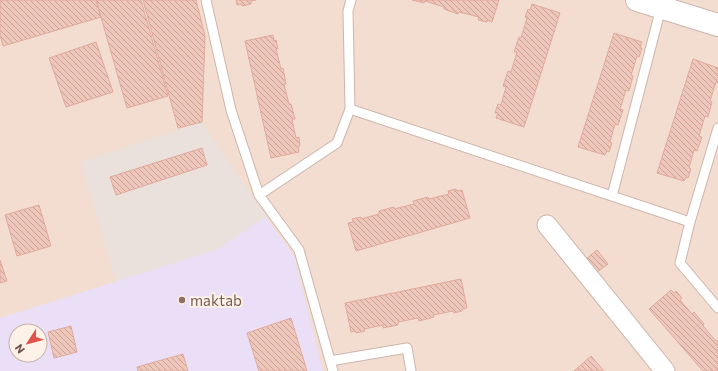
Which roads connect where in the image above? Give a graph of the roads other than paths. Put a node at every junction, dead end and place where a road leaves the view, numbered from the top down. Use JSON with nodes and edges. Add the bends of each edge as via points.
{"nodes":[{"id":1,"x":206,"y":0,"type":"edge"},
{"id":2,"x":351,"y":0,"type":"edge"},
{"id":3,"x":637,"y":0,"type":"edge"},
{"id":4,"x":661,"y":8,"type":"junction"},
{"id":5,"x":718,"y":25,"type":"edge"},
{"id":6,"x":350,"y":109,"type":"junction"},
{"id":7,"x":718,"y":128,"type":"edge"},
{"id":8,"x":259,"y":195,"type":"junction"},
{"id":9,"x":612,"y":196,"type":"junction"},
{"id":10,"x":690,"y":222,"type":"junction"},
{"id":11,"x":547,"y":225,"type":"dead end"},
{"id":12,"x":718,"y":308,"type":"edge"},
{"id":13,"x":330,"y":361,"type":"junction"},
{"id":14,"x":332,"y":371,"type":"edge"},
{"id":15,"x":411,"y":371,"type":"edge"},
{"id":16,"x":665,"y":371,"type":"edge"}],
"edges":[{"from":1,"to":8,"type":"lane","via":[[231,110]]},
{"from":2,"to":6,"type":"lane","via":[[348,11]]},
{"from":3,"to":4,"type":"street"},
{"from":4,"to":5,"type":"street"},
{"from":4,"to":9,"type":"lane"},
{"from":6,"to":8,"type":"lane","via":[[337,143]]},
{"from":6,"to":9,"type":"lane"},
{"from":7,"to":10,"type":"lane"},
{"from":8,"to":13,"type":"lane","via":[[300,250]]},
{"from":9,"to":10,"type":"lane"},
{"from":10,"to":12,"type":"lane","via":[[680,264]]},
{"from":11,"to":16,"type":"street"},
{"from":13,"to":14,"type":"lane"},
{"from":13,"to":15,"type":"lane","via":[[407,348]]}]}
